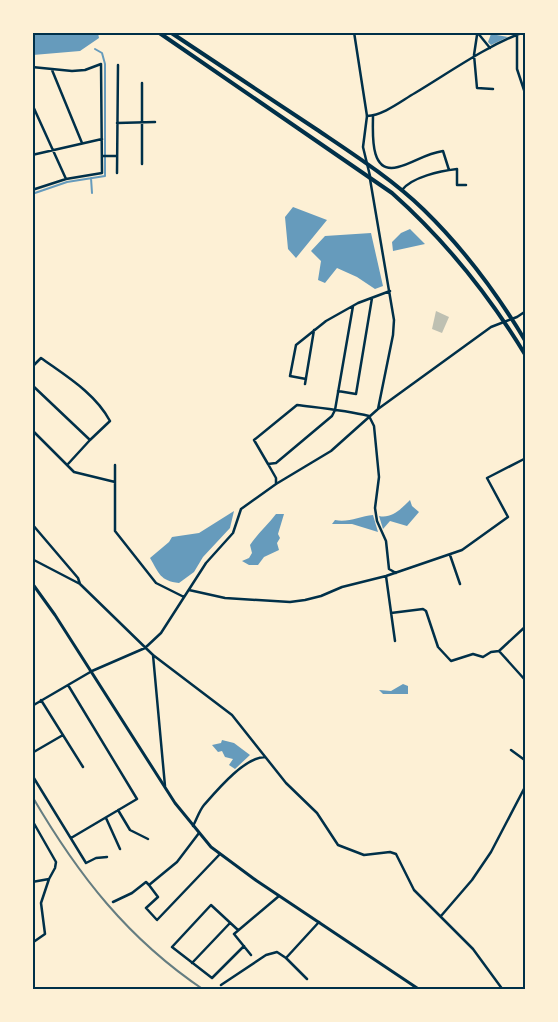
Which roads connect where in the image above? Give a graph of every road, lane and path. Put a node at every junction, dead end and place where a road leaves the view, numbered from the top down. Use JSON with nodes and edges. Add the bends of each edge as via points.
{"nodes":[{"id":1,"x":354,"y":32,"type":"edge"},
{"id":2,"x":524,"y":32,"type":"edge"},
{"id":3,"x":159,"y":33,"type":"edge"},
{"id":4,"x":171,"y":33,"type":"edge"},
{"id":5,"x":477,"y":34,"type":"edge"},
{"id":6,"x":517,"y":35,"type":"junction"},
{"id":7,"x":490,"y":48,"type":"junction"},
{"id":8,"x":474,"y":58,"type":"junction"},
{"id":9,"x":118,"y":65,"type":"dead end"},
{"id":10,"x":32,"y":67,"type":"edge"},
{"id":11,"x":52,"y":70,"type":"junction"},
{"id":12,"x":142,"y":83,"type":"dead end"},
{"id":13,"x":522,"y":85,"type":"junction"},
{"id":14,"x":526,"y":87,"type":"edge"},
{"id":15,"x":493,"y":90,"type":"dead end"},
{"id":16,"x":526,"y":96,"type":"edge"},
{"id":17,"x":32,"y":104,"type":"edge"},
{"id":18,"x":367,"y":116,"type":"junction"},
{"id":19,"x":374,"y":116,"type":"junction"},
{"id":20,"x":142,"y":122,"type":"junction"},
{"id":21,"x":155,"y":122,"type":"dead end"},
{"id":22,"x":117,"y":123,"type":"junction"},
{"id":23,"x":102,"y":139,"type":"junction"},
{"id":24,"x":82,"y":143,"type":"junction"},
{"id":25,"x":53,"y":150,"type":"junction"},
{"id":26,"x":32,"y":155,"type":"edge"},
{"id":27,"x":104,"y":156,"type":"junction"},
{"id":28,"x":117,"y":156,"type":"junction"},
{"id":29,"x":365,"y":163,"type":"junction"},
{"id":30,"x":142,"y":164,"type":"dead end"},
{"id":31,"x":449,"y":170,"type":"junction"},
{"id":32,"x":117,"y":173,"type":"dead end"},
{"id":33,"x":370,"y":177,"type":"junction"},
{"id":34,"x":66,"y":179,"type":"junction"},
{"id":35,"x":466,"y":185,"type":"dead end"},
{"id":36,"x":32,"y":190,"type":"edge"},
{"id":37,"x":402,"y":190,"type":"junction"},
{"id":38,"x":390,"y":291,"type":"junction"},
{"id":39,"x":372,"y":298,"type":"junction"},
{"id":40,"x":353,"y":306,"type":"junction"},
{"id":41,"x":526,"y":311,"type":"edge"},
{"id":42,"x":512,"y":319,"type":"junction"},
{"id":43,"x":504,"y":321,"type":"junction"},
{"id":44,"x":314,"y":330,"type":"junction"},
{"id":45,"x":526,"y":342,"type":"edge"},
{"id":46,"x":526,"y":356,"type":"edge"},
{"id":47,"x":32,"y":367,"type":"edge"},
{"id":48,"x":306,"y":379,"type":"junction"},
{"id":49,"x":305,"y":384,"type":"dead end"},
{"id":50,"x":32,"y":386,"type":"edge"},
{"id":51,"x":338,"y":391,"type":"junction"},
{"id":52,"x":378,"y":409,"type":"junction"},
{"id":53,"x":335,"y":410,"type":"junction"},
{"id":54,"x":369,"y":416,"type":"junction"},
{"id":55,"x":32,"y":430,"type":"edge"},
{"id":56,"x":90,"y":440,"type":"junction"},
{"id":57,"x":526,"y":458,"type":"edge"},
{"id":58,"x":68,"y":464,"type":"junction"},
{"id":59,"x":268,"y":464,"type":"junction"},
{"id":60,"x":115,"y":465,"type":"dead end"},
{"id":61,"x":115,"y":482,"type":"junction"},
{"id":62,"x":276,"y":484,"type":"junction"},
{"id":63,"x":32,"y":524,"type":"edge"},
{"id":64,"x":450,"y":555,"type":"junction"},
{"id":65,"x":32,"y":560,"type":"edge"},
{"id":66,"x":396,"y":573,"type":"junction"},
{"id":67,"x":386,"y":576,"type":"junction"},
{"id":68,"x":32,"y":583,"type":"edge"},
{"id":69,"x":80,"y":584,"type":"junction"},
{"id":70,"x":460,"y":584,"type":"dead end"},
{"id":71,"x":189,"y":590,"type":"junction"},
{"id":72,"x":184,"y":598,"type":"junction"},
{"id":73,"x":391,"y":613,"type":"junction"},
{"id":74,"x":526,"y":626,"type":"edge"},
{"id":75,"x":395,"y":641,"type":"dead end"},
{"id":76,"x":145,"y":648,"type":"junction"},
{"id":77,"x":499,"y":651,"type":"junction"},
{"id":78,"x":153,"y":655,"type":"junction"},
{"id":79,"x":92,"y":671,"type":"junction"},
{"id":80,"x":526,"y":681,"type":"edge"},
{"id":81,"x":68,"y":685,"type":"junction"},
{"id":82,"x":41,"y":700,"type":"junction"},
{"id":83,"x":32,"y":706,"type":"edge"},
{"id":84,"x":63,"y":735,"type":"junction"},
{"id":85,"x":511,"y":750,"type":"dead end"},
{"id":86,"x":32,"y":753,"type":"edge"},
{"id":87,"x":266,"y":757,"type":"junction"},
{"id":88,"x":526,"y":761,"type":"edge"},
{"id":89,"x":83,"y":767,"type":"dead end"},
{"id":90,"x":32,"y":775,"type":"edge"},
{"id":91,"x":526,"y":785,"type":"edge"},
{"id":92,"x":165,"y":787,"type":"junction"},
{"id":93,"x":118,"y":810,"type":"junction"},
{"id":94,"x":106,"y":818,"type":"junction"},
{"id":95,"x":32,"y":820,"type":"edge"},
{"id":96,"x":193,"y":826,"type":"junction"},
{"id":97,"x":199,"y":833,"type":"junction"},
{"id":98,"x":71,"y":838,"type":"junction"},
{"id":99,"x":148,"y":840,"type":"dead end"},
{"id":100,"x":120,"y":849,"type":"dead end"},
{"id":101,"x":220,"y":854,"type":"junction"},
{"id":102,"x":106,"y":857,"type":"dead end"},
{"id":103,"x":49,"y":878,"type":"junction"},
{"id":104,"x":32,"y":882,"type":"edge"},
{"id":105,"x":148,"y":885,"type":"junction"},
{"id":106,"x":279,"y":896,"type":"junction"},
{"id":107,"x":113,"y":902,"type":"dead end"},
{"id":108,"x":441,"y":916,"type":"junction"},
{"id":109,"x":319,"y":922,"type":"junction"},
{"id":110,"x":230,"y":923,"type":"junction"},
{"id":111,"x":238,"y":930,"type":"junction"},
{"id":112,"x":32,"y":943,"type":"edge"},
{"id":113,"x":244,"y":946,"type":"junction"},
{"id":114,"x":250,"y":955,"type":"dead end"},
{"id":115,"x":286,"y":958,"type":"junction"},
{"id":116,"x":192,"y":964,"type":"junction"},
{"id":117,"x":307,"y":979,"type":"dead end"},
{"id":118,"x":221,"y":985,"type":"dead end"},
{"id":119,"x":420,"y":990,"type":"edge"},
{"id":120,"x":503,"y":990,"type":"edge"}],
"edges":[{"from":1,"to":18,"type":"street"},
{"from":2,"to":6,"type":"street"},
{"from":3,"to":33,"type":"highway"},
{"from":4,"to":29,"type":"highway"},
{"from":5,"to":7,"type":"street"},
{"from":5,"to":8,"type":"street"},
{"from":6,"to":7,"type":"street"},
{"from":6,"to":13,"type":"street","via":[[517,69]]},
{"from":7,"to":8,"type":"street"},
{"from":8,"to":15,"type":"street","via":[[477,88]]},
{"from":8,"to":19,"type":"street"},
{"from":9,"to":22,"type":"street"},
{"from":10,"to":11,"type":"street"},
{"from":11,"to":23,"type":"street","via":[[85,70],[101,64]]},
{"from":11,"to":24,"type":"street"},
{"from":12,"to":20,"type":"street"},
{"from":13,"to":14,"type":"street"},
{"from":13,"to":16,"type":"street"},
{"from":17,"to":25,"type":"street"},
{"from":18,"to":19,"type":"street"},
{"from":18,"to":29,"type":"street","via":[[363,147]]},
{"from":19,"to":31,"type":"street","via":[[374,149],[379,162],[388,168],[398,167],[417,158],[443,152]]},
{"from":20,"to":21,"type":"street"},
{"from":20,"to":22,"type":"street"},
{"from":20,"to":30,"type":"street"},
{"from":22,"to":28,"type":"street"},
{"from":23,"to":24,"type":"street"},
{"from":23,"to":27,"type":"street"},
{"from":24,"to":25,"type":"street"},
{"from":25,"to":26,"type":"street"},
{"from":25,"to":34,"type":"street"},
{"from":27,"to":28,"type":"street"},
{"from":27,"to":34,"type":"street","via":[[102,173]]},
{"from":28,"to":32,"type":"street"},
{"from":29,"to":33,"type":"street"},
{"from":29,"to":37,"type":"highway"},
{"from":31,"to":35,"type":"street","via":[[457,169],[458,185]]},
{"from":31,"to":37,"type":"street","via":[[406,185]]},
{"from":33,"to":38,"type":"street"},
{"from":33,"to":43,"type":"highway","via":[[418,216],[444,243]]},
{"from":34,"to":36,"type":"street"},
{"from":37,"to":42,"type":"highway","via":[[450,238]]},
{"from":38,"to":39,"type":"street"},
{"from":38,"to":52,"type":"street","via":[[394,330]]},
{"from":39,"to":40,"type":"street"},
{"from":39,"to":51,"type":"street","via":[[356,394]]},
{"from":40,"to":44,"type":"street"},
{"from":40,"to":51,"type":"street"},
{"from":41,"to":42,"type":"street"},
{"from":42,"to":43,"type":"street"},
{"from":42,"to":45,"type":"highway"},
{"from":43,"to":46,"type":"highway"},
{"from":43,"to":52,"type":"street","via":[[491,327]]},
{"from":44,"to":48,"type":"street"},
{"from":44,"to":48,"type":"street","via":[[296,344],[290,376]]},
{"from":47,"to":56,"type":"street","via":[[41,358],[72,380],[106,412],[110,421]]},
{"from":48,"to":49,"type":"street"},
{"from":50,"to":56,"type":"street"},
{"from":51,"to":53,"type":"street"},
{"from":52,"to":54,"type":"street"},
{"from":53,"to":54,"type":"street"},
{"from":53,"to":59,"type":"street","via":[[276,463]]},
{"from":53,"to":59,"type":"street","via":[[297,404],[254,440]]},
{"from":54,"to":62,"type":"street","via":[[331,451]]},
{"from":54,"to":66,"type":"street","via":[[374,426],[379,477],[375,508],[377,520],[386,541],[389,569]]},
{"from":55,"to":58,"type":"street"},
{"from":56,"to":58,"type":"street"},
{"from":57,"to":64,"type":"street","via":[[487,478],[508,518]]},
{"from":58,"to":61,"type":"street","via":[[74,472]]},
{"from":59,"to":62,"type":"street"},
{"from":60,"to":61,"type":"street"},
{"from":61,"to":72,"type":"street","via":[[115,531],[156,583]]},
{"from":62,"to":71,"type":"street","via":[[238,512],[233,533],[206,563]]},
{"from":63,"to":69,"type":"street"},
{"from":64,"to":66,"type":"street"},
{"from":64,"to":70,"type":"street"},
{"from":65,"to":69,"type":"street"},
{"from":66,"to":67,"type":"street"},
{"from":67,"to":71,"type":"street","via":[[342,587],[322,596],[290,602],[225,598]]},
{"from":67,"to":73,"type":"street"},
{"from":68,"to":79,"type":"main road"},
{"from":69,"to":76,"type":"street"},
{"from":71,"to":72,"type":"street"},
{"from":72,"to":76,"type":"street","via":[[162,633]]},
{"from":73,"to":75,"type":"street"},
{"from":73,"to":77,"type":"street","via":[[426,611],[438,647],[451,661]]},
{"from":74,"to":77,"type":"street"},
{"from":76,"to":78,"type":"street"},
{"from":76,"to":79,"type":"street"},
{"from":77,"to":80,"type":"street"},
{"from":78,"to":87,"type":"street","via":[[232,715]]},
{"from":78,"to":92,"type":"street"},
{"from":79,"to":81,"type":"street"},
{"from":79,"to":92,"type":"main road"},
{"from":81,"to":82,"type":"street"},
{"from":81,"to":93,"type":"street","via":[[137,799]]},
{"from":82,"to":83,"type":"street"},
{"from":82,"to":84,"type":"street"},
{"from":84,"to":86,"type":"street"},
{"from":84,"to":89,"type":"street"},
{"from":85,"to":88,"type":"street"},
{"from":87,"to":96,"type":"street","via":[[252,759],[240,768],[204,805]]},
{"from":87,"to":108,"type":"street","via":[[286,783],[317,813],[338,845],[364,855],[396,854],[414,890]]},
{"from":90,"to":98,"type":"street"},
{"from":91,"to":108,"type":"street","via":[[491,852]]},
{"from":92,"to":96,"type":"main road"},
{"from":93,"to":94,"type":"street"},
{"from":93,"to":99,"type":"street","via":[[130,830]]},
{"from":94,"to":98,"type":"street"},
{"from":94,"to":100,"type":"street"},
{"from":95,"to":103,"type":"street","via":[[56,862]]},
{"from":96,"to":97,"type":"main road"},
{"from":97,"to":101,"type":"main road"},
{"from":97,"to":105,"type":"street","via":[[177,862]]},
{"from":98,"to":102,"type":"street","via":[[86,863]]},
{"from":101,"to":105,"type":"street","via":[[157,920],[146,908],[158,897]]},
{"from":101,"to":106,"type":"main road"},
{"from":103,"to":104,"type":"street"},
{"from":103,"to":112,"type":"street","via":[[41,903],[45,934]]},
{"from":105,"to":107,"type":"street","via":[[146,882]]},
{"from":106,"to":109,"type":"main road"},
{"from":106,"to":111,"type":"street"},
{"from":108,"to":120,"type":"street","via":[[473,948]]},
{"from":109,"to":115,"type":"street"},
{"from":109,"to":119,"type":"main road"},
{"from":110,"to":111,"type":"street"},
{"from":110,"to":116,"type":"street"},
{"from":110,"to":116,"type":"street","via":[[211,905],[172,947]]},
{"from":111,"to":113,"type":"street","via":[[234,934]]},
{"from":113,"to":114,"type":"street"},
{"from":113,"to":116,"type":"street","via":[[212,978]]},
{"from":115,"to":117,"type":"street"},
{"from":115,"to":118,"type":"street","via":[[276,952],[266,955]]}]}
